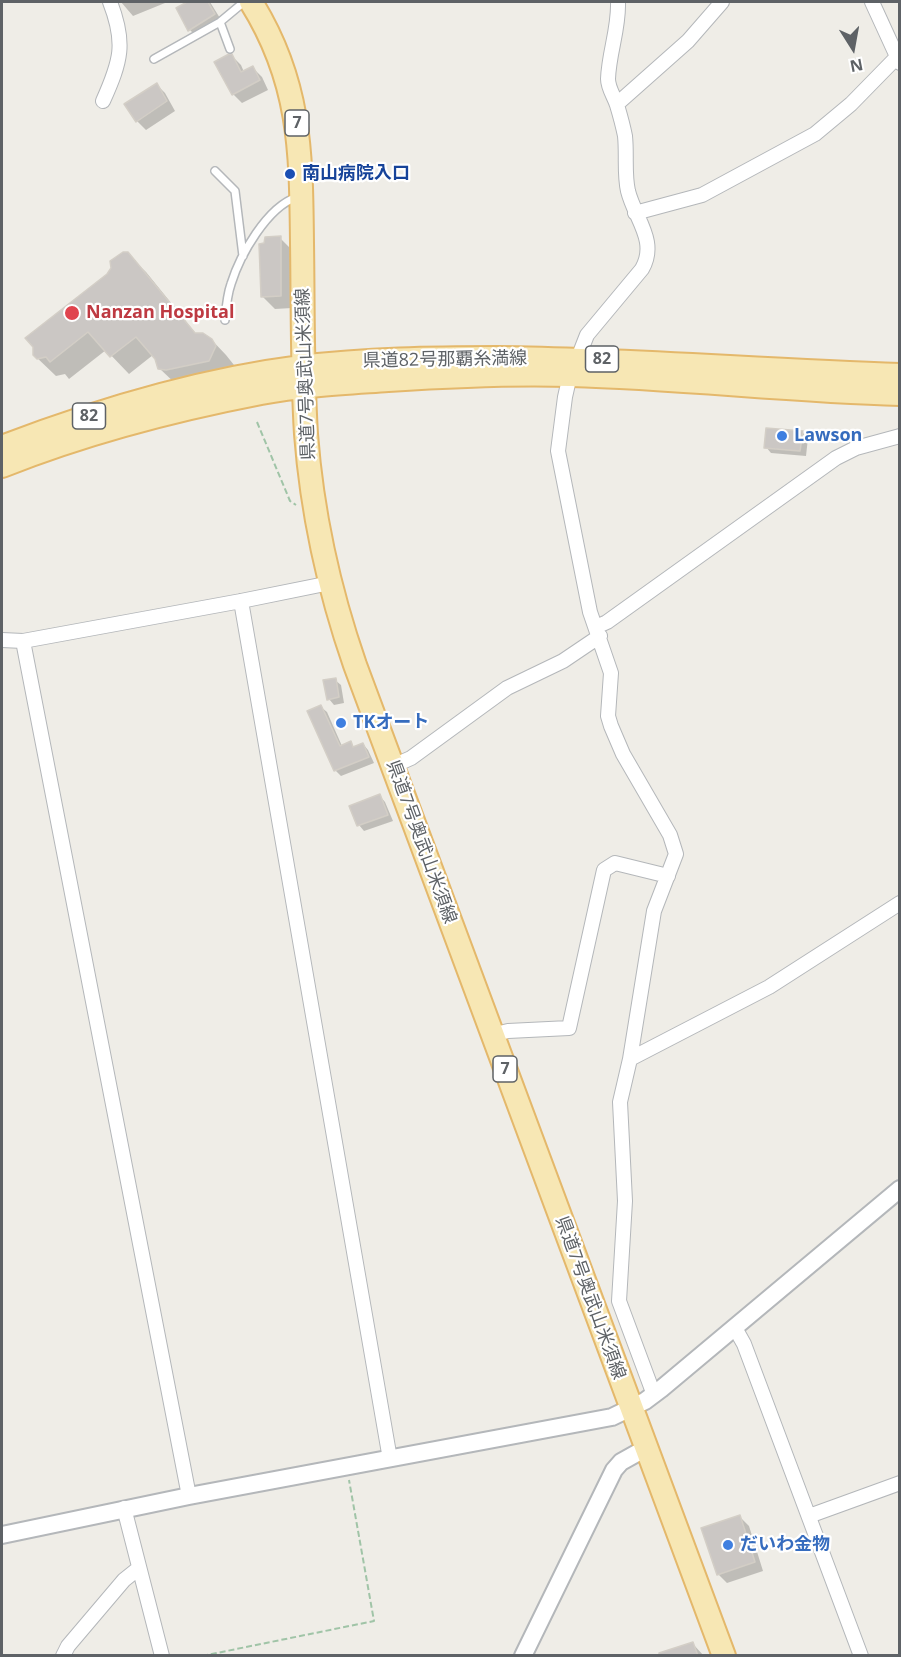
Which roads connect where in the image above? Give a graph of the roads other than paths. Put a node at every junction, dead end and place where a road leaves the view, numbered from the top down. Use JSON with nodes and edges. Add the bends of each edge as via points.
{"nodes":[{"id":1,"x":110,"y":2,"type":"edge"},
{"id":2,"x":244,"y":2,"type":"edge"},
{"id":3,"x":251,"y":2,"type":"edge"},
{"id":4,"x":618,"y":2,"type":"edge"},
{"id":5,"x":722,"y":2,"type":"edge"},
{"id":6,"x":872,"y":2,"type":"edge"},
{"id":7,"x":220,"y":22,"type":"junction"},
{"id":8,"x":230,"y":49,"type":"dead end"},
{"id":9,"x":154,"y":59,"type":"dead end"},
{"id":10,"x":898,"y":60,"type":"edge"},
{"id":11,"x":103,"y":101,"type":"dead end"},
{"id":12,"x":617,"y":104,"type":"junction"},
{"id":13,"x":214,"y":171,"type":"dead end"},
{"id":14,"x":302,"y":195,"type":"junction"},
{"id":15,"x":635,"y":213,"type":"junction"},
{"id":16,"x":243,"y":256,"type":"junction"},
{"id":17,"x":225,"y":320,"type":"dead end"},
{"id":18,"x":574,"y":367,"type":"junction"},
{"id":19,"x":900,"y":375,"type":"edge"},
{"id":20,"x":304,"y":377,"type":"junction"},
{"id":21,"x":900,"y":394,"type":"edge"},
{"id":22,"x":900,"y":436,"type":"edge"},
{"id":23,"x":2,"y":447,"type":"edge"},
{"id":24,"x":2,"y":466,"type":"edge"},
{"id":25,"x":330,"y":583,"type":"junction"},
{"id":26,"x":241,"y":601,"type":"junction"},
{"id":27,"x":598,"y":632,"type":"junction"},
{"id":28,"x":2,"y":640,"type":"edge"},
{"id":29,"x":23,"y":641,"type":"junction"},
{"id":30,"x":393,"y":766,"type":"junction"},
{"id":31,"x":668,"y":876,"type":"junction"},
{"id":32,"x":900,"y":903,"type":"edge"},
{"id":33,"x":492,"y":1035,"type":"junction"},
{"id":34,"x":630,"y":1059,"type":"junction"},
{"id":35,"x":900,"y":1189,"type":"edge"},
{"id":36,"x":735,"y":1328,"type":"junction"},
{"id":37,"x":654,"y":1395,"type":"junction"},
{"id":38,"x":631,"y":1409,"type":"junction"},
{"id":39,"x":646,"y":1448,"type":"junction"},
{"id":40,"x":390,"y":1459,"type":"junction"},
{"id":41,"x":900,"y":1483,"type":"edge"},
{"id":42,"x":189,"y":1496,"type":"junction"},
{"id":43,"x":124,"y":1508,"type":"junction"},
{"id":44,"x":809,"y":1516,"type":"junction"},
{"id":45,"x":2,"y":1535,"type":"edge"},
{"id":46,"x":139,"y":1568,"type":"junction"},
{"id":47,"x":63,"y":1656,"type":"edge"},
{"id":48,"x":162,"y":1656,"type":"edge"},
{"id":49,"x":524,"y":1656,"type":"edge"},
{"id":50,"x":724,"y":1656,"type":"edge"},
{"id":51,"x":861,"y":1656,"type":"edge"}],
"edges":[{"from":1,"to":11,"type":"street","via":[[121,42],[118,68]]},
{"from":2,"to":7,"type":"lane"},
{"from":3,"to":14,"type":"main road","name":"県道7号奥武山米須線","number":"7","via":[[269,35],[292,98]]},
{"from":4,"to":12,"type":"street","via":[[619,21],[608,83]]},
{"from":5,"to":12,"type":"street","via":[[688,40]]},
{"from":6,"to":10,"type":"street"},
{"from":7,"to":8,"type":"lane"},
{"from":7,"to":9,"type":"lane"},
{"from":10,"to":15,"type":"street","via":[[815,134],[702,195]]},
{"from":12,"to":15,"type":"street","via":[[625,136],[624,168]]},
{"from":13,"to":16,"type":"lane","via":[[235,191]]},
{"from":14,"to":16,"type":"lane","via":[[274,211]]},
{"from":14,"to":20,"type":"main road","name":"県道7号奥武山米須線","number":"7"},
{"from":15,"to":18,"type":"street","via":[[647,235],[647,260],[587,334]]},
{"from":16,"to":17,"type":"lane","via":[[226,299]]},
{"from":18,"to":19,"type":"main road","name":"県道82号那覇糸満線","number":"82"},
{"from":18,"to":20,"type":"main road","name":"県道82号那覇糸満線","number":"82","via":[[455,376]]},
{"from":18,"to":21,"type":"main road","name":"県道82号那覇糸満線","number":"82","via":[[773,388]]},
{"from":18,"to":27,"type":"street","via":[[565,397],[558,451],[590,612]]},
{"from":20,"to":23,"type":"main road","name":"県道82号那覇糸満線","number":"82","via":[[251,375],[137,401]]},
{"from":20,"to":24,"type":"main road","name":"県道82号那覇糸満線","number":"82","via":[[262,393],[101,431]]},
{"from":20,"to":25,"type":"main road","name":"県道7号奥武山米須線","number":"7","via":[[314,505]]},
{"from":22,"to":27,"type":"street","via":[[856,448],[836,459]]},
{"from":25,"to":26,"type":"street"},
{"from":25,"to":30,"type":"main road","name":"県道7号奥武山米須線","number":"7","via":[[348,646]]},
{"from":26,"to":29,"type":"street"},
{"from":26,"to":40,"type":"street"},
{"from":27,"to":30,"type":"street","via":[[563,661],[507,688],[411,758]]},
{"from":27,"to":31,"type":"street","via":[[612,673],[608,716],[611,726],[674,843],[676,854]]},
{"from":28,"to":29,"type":"street"},
{"from":29,"to":42,"type":"street"},
{"from":30,"to":33,"type":"main road","name":"県道7号奥武山米須線","number":"7"},
{"from":31,"to":33,"type":"street","via":[[615,863],[604,870],[568,1028]]},
{"from":31,"to":34,"type":"street","via":[[654,912]]},
{"from":32,"to":34,"type":"street","via":[[769,987]]},
{"from":33,"to":38,"type":"main road","name":"県道7号奥武山米須線","number":"7"},
{"from":34,"to":37,"type":"street","via":[[620,1102],[625,1201],[619,1300]]},
{"from":35,"to":36,"type":"street"},
{"from":36,"to":37,"type":"street"},
{"from":36,"to":44,"type":"street"},
{"from":37,"to":38,"type":"street"},
{"from":38,"to":39,"type":"main road","name":"県道7号奥武山米須線","number":"7"},
{"from":38,"to":40,"type":"street","via":[[612,1417]]},
{"from":39,"to":49,"type":"street","via":[[614,1470]]},
{"from":39,"to":50,"type":"main road","name":"県道7号奥武山米須線","number":"7"},
{"from":40,"to":42,"type":"street"},
{"from":41,"to":44,"type":"street"},
{"from":42,"to":43,"type":"street"},
{"from":43,"to":45,"type":"street"},
{"from":43,"to":46,"type":"street"},
{"from":44,"to":51,"type":"street"},
{"from":46,"to":47,"type":"street","via":[[124,1580]]},
{"from":46,"to":48,"type":"street"}]}
